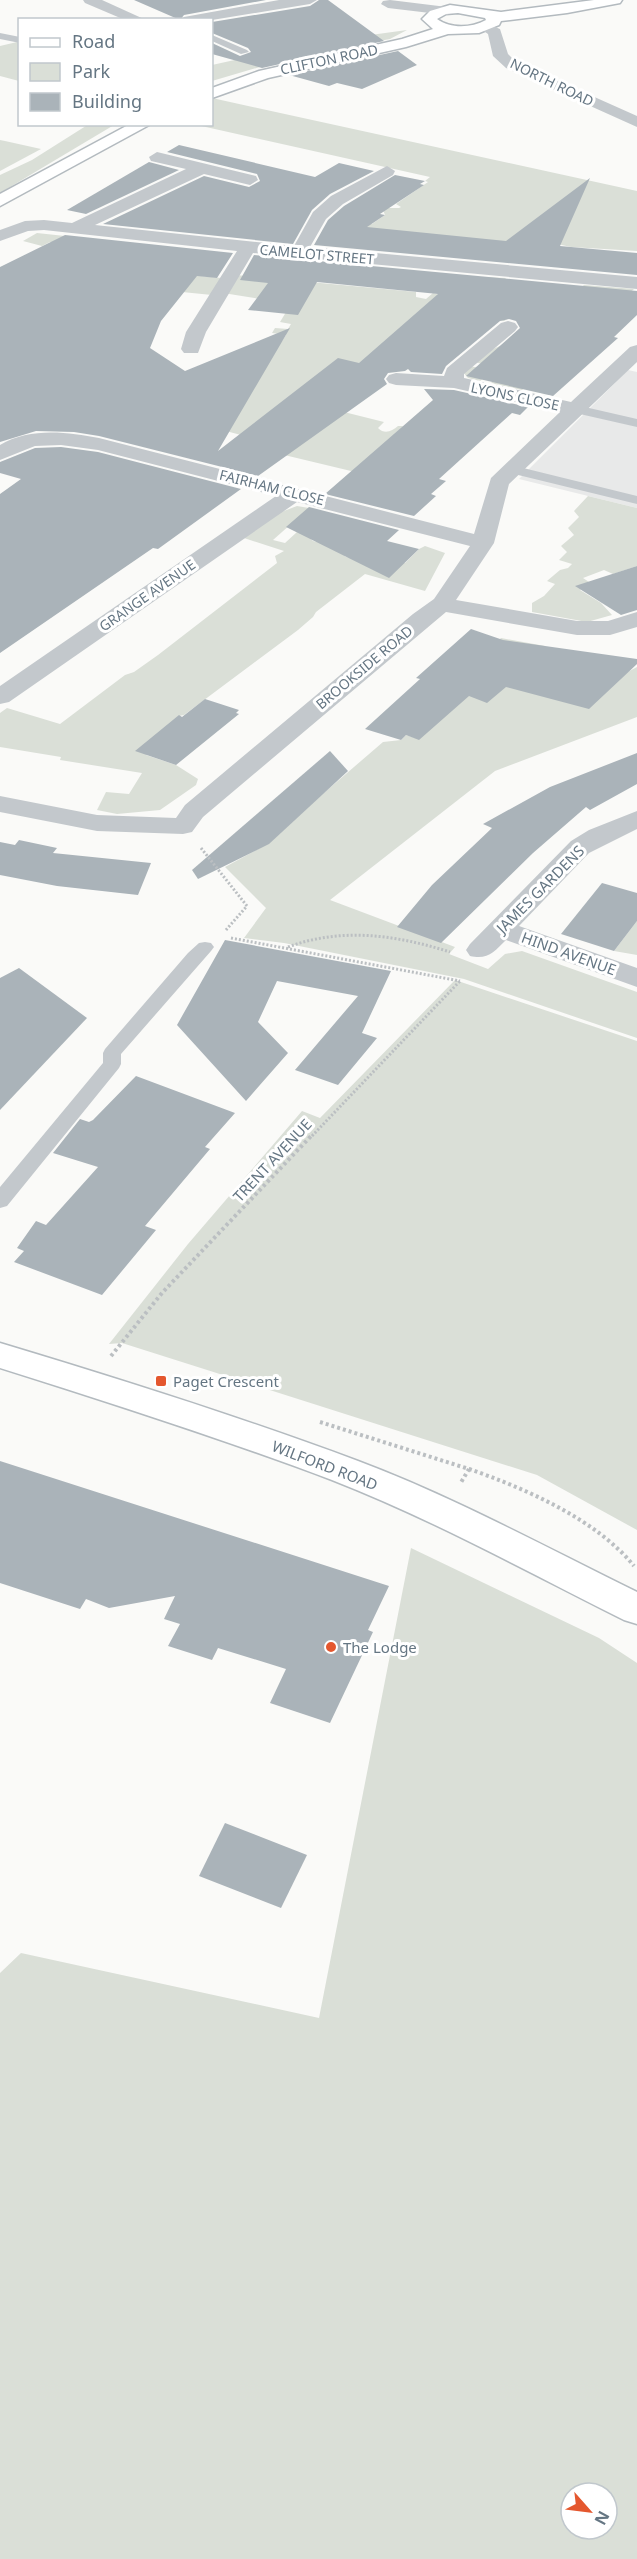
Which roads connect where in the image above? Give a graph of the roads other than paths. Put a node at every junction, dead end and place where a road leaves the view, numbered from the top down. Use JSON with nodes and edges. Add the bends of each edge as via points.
{"nodes":[{"id":1,"x":90,"y":0,"type":"edge"},
{"id":2,"x":310,"y":0,"type":"edge"},
{"id":3,"x":615,"y":0,"type":"edge"},
{"id":4,"x":382,"y":2,"type":"edge"},
{"id":5,"x":447,"y":11,"type":"junction"},
{"id":6,"x":134,"y":18,"type":"edge"},
{"id":7,"x":199,"y":18,"type":"edge"},
{"id":8,"x":429,"y":19,"type":"junction"},
{"id":9,"x":488,"y":22,"type":"junction"},
{"id":10,"x":448,"y":29,"type":"junction"},
{"id":11,"x":0,"y":36,"type":"edge"},
{"id":12,"x":213,"y":38,"type":"edge"},
{"id":13,"x":18,"y":40,"type":"edge"},
{"id":14,"x":244,"y":52,"type":"dead end"},
{"id":15,"x":217,"y":90,"type":"edge"},
{"id":16,"x":637,"y":122,"type":"edge"},
{"id":17,"x":139,"y":126,"type":"edge"},
{"id":18,"x":157,"y":157,"type":"dead end"},
{"id":19,"x":202,"y":168,"type":"junction"},
{"id":20,"x":387,"y":171,"type":"dead end"},
{"id":21,"x":250,"y":180,"type":"dead end"},
{"id":22,"x":0,"y":201,"type":"edge"},
{"id":23,"x":75,"y":228,"type":"junction"},
{"id":24,"x":0,"y":236,"type":"edge"},
{"id":25,"x":248,"y":247,"type":"junction"},
{"id":26,"x":299,"y":252,"type":"junction"},
{"id":27,"x":637,"y":283,"type":"edge"},
{"id":28,"x":508,"y":327,"type":"dead end"},
{"id":29,"x":191,"y":349,"type":"dead end"},
{"id":30,"x":633,"y":360,"type":"edge"},
{"id":31,"x":396,"y":380,"type":"dead end"},
{"id":32,"x":454,"y":382,"type":"junction"},
{"id":33,"x":576,"y":409,"type":"junction"},
{"id":34,"x":637,"y":423,"type":"edge"},
{"id":35,"x":0,"y":454,"type":"edge"},
{"id":36,"x":511,"y":469,"type":"junction"},
{"id":37,"x":295,"y":493,"type":"junction"},
{"id":38,"x":637,"y":500,"type":"edge"},
{"id":39,"x":483,"y":543,"type":"junction"},
{"id":40,"x":442,"y":604,"type":"junction"},
{"id":41,"x":637,"y":620,"type":"edge"},
{"id":42,"x":0,"y":697,"type":"edge"},
{"id":43,"x":0,"y":804,"type":"edge"},
{"id":44,"x":637,"y":819,"type":"edge"},
{"id":45,"x":500,"y":928,"type":"junction"},
{"id":46,"x":205,"y":947,"type":"dead end"},
{"id":47,"x":480,"y":950,"type":"road end"},
{"id":48,"x":637,"y":978,"type":"edge"},
{"id":49,"x":0,"y":1201,"type":"edge"},
{"id":50,"x":0,"y":1355,"type":"edge"},
{"id":51,"x":637,"y":1609,"type":"edge"}],
"edges":[{"from":1,"to":6,"type":"street"},
{"from":2,"to":7,"type":"street"},
{"from":3,"to":9,"type":"street"},
{"from":4,"to":5,"type":"street"},
{"from":4,"to":8,"type":"street"},
{"from":5,"to":8,"type":"street"},
{"from":5,"to":9,"type":"street","via":[[476,11]]},
{"from":8,"to":10,"type":"street"},
{"from":9,"to":10,"type":"street","name":"CLIFTON ROAD"},
{"from":9,"to":16,"type":"street","name":"NORTH ROAD","via":[[501,56],[511,65]]},
{"from":10,"to":15,"type":"street","name":"CLIFTON ROAD","via":[[406,43],[272,72]]},
{"from":11,"to":13,"type":"lane"},
{"from":12,"to":14,"type":"lane"},
{"from":17,"to":22,"type":"street"},
{"from":18,"to":19,"type":"street"},
{"from":19,"to":21,"type":"street"},
{"from":19,"to":23,"type":"street"},
{"from":20,"to":26,"type":"street","via":[[337,200],[319,216]]},
{"from":23,"to":24,"type":"street","name":"CAMELOT STREET","via":[[32,225]]},
{"from":23,"to":25,"type":"street","name":"CAMELOT STREET"},
{"from":25,"to":26,"type":"street","name":"CAMELOT STREET"},
{"from":25,"to":29,"type":"street","via":[[196,332]]},
{"from":26,"to":27,"type":"street","name":"CAMELOT STREET"},
{"from":28,"to":32,"type":"street","name":"LYONS CLOSE","via":[[454,372]]},
{"from":30,"to":33,"type":"street","name":"BROOKSIDE ROAD"},
{"from":31,"to":32,"type":"street","name":"LYONS CLOSE"},
{"from":32,"to":33,"type":"street","name":"LYONS CLOSE"},
{"from":33,"to":34,"type":"lane"},
{"from":33,"to":36,"type":"street","name":"BROOKSIDE ROAD"},
{"from":35,"to":37,"type":"street","name":"FAIRHAM CLOSE","via":[[22,442],[64,436]]},
{"from":36,"to":38,"type":"lane"},
{"from":36,"to":39,"type":"street","name":"BROOKSIDE ROAD","via":[[500,483]]},
{"from":37,"to":39,"type":"street","name":"FAIRHAM CLOSE"},
{"from":37,"to":42,"type":"street","name":"GRANGE AVENUE"},
{"from":39,"to":40,"type":"street","name":"BROOKSIDE ROAD"},
{"from":40,"to":41,"type":"street","via":[[578,628],[610,628]]},
{"from":40,"to":43,"type":"street","name":"BROOKSIDE ROAD","via":[[194,812],[183,826],[98,823]]},
{"from":44,"to":45,"type":"street","name":"JAMES GARDENS","via":[[579,847]]},
{"from":45,"to":47,"type":"street","name":"JAMES GARDENS"},
{"from":45,"to":48,"type":"street","name":"HIND AVENUE"},
{"from":46,"to":49,"type":"lane","via":[[112,1053],[112,1064]]},
{"from":50,"to":51,"type":"street","name":"WILFORD ROAD","via":[[346,1471],[443,1513]]}]}
